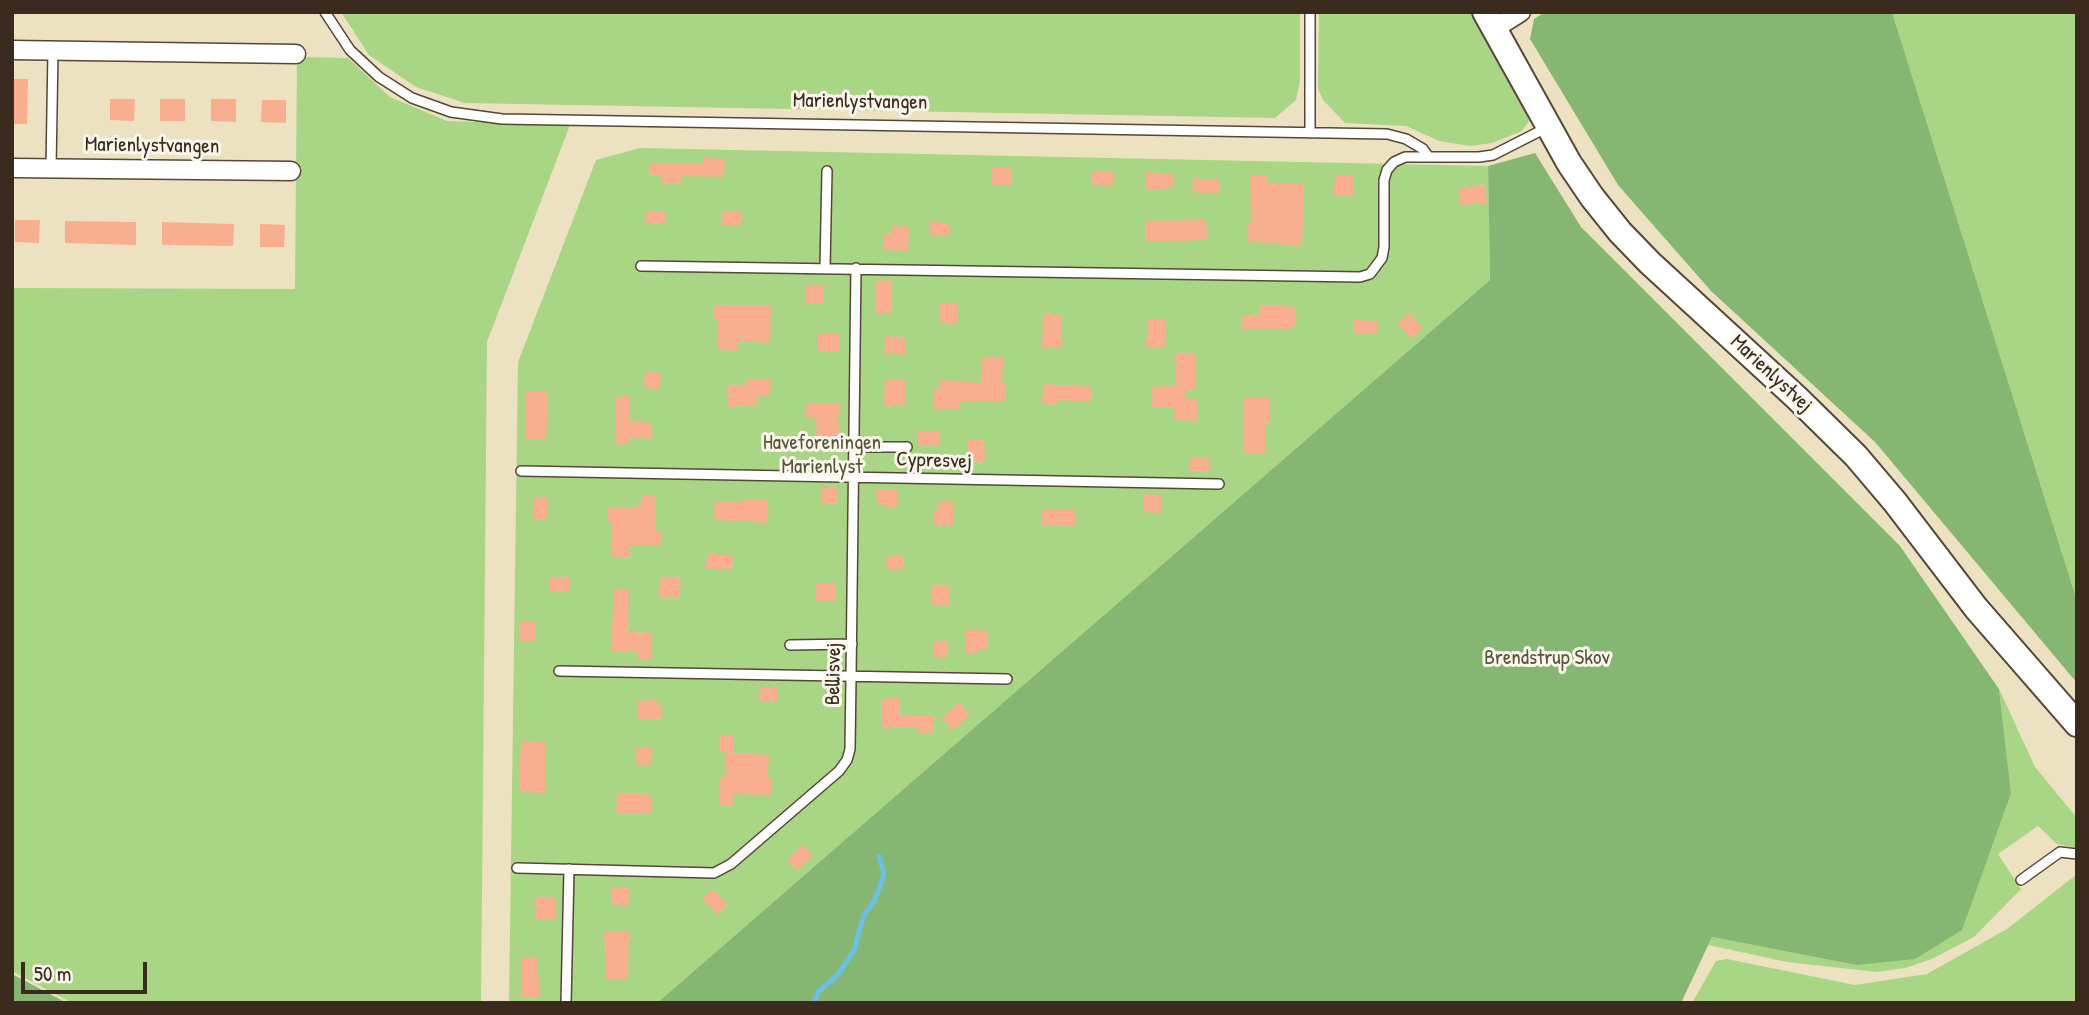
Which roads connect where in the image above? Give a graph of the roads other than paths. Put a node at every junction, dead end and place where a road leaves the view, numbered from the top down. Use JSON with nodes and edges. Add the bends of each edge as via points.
{"nodes":[{"id":1,"x":326,"y":12,"type":"edge"},
{"id":2,"x":1310,"y":12,"type":"edge"},
{"id":3,"x":1521,"y":12,"type":"edge"},
{"id":4,"x":1489,"y":20,"type":"edge"},
{"id":5,"x":12,"y":50,"type":"edge"},
{"id":6,"x":53,"y":51,"type":"junction"},
{"id":7,"x":296,"y":54,"type":"dead end"},
{"id":8,"x":1548,"y":127,"type":"junction"},
{"id":9,"x":1310,"y":133,"type":"junction"},
{"id":10,"x":1428,"y":156,"type":"junction"},
{"id":11,"x":12,"y":168,"type":"edge"},
{"id":12,"x":51,"y":168,"type":"junction"},
{"id":13,"x":291,"y":171,"type":"dead end"},
{"id":14,"x":827,"y":171,"type":"dead end"},
{"id":15,"x":640,"y":266,"type":"dead end"},
{"id":16,"x":825,"y":268,"type":"junction"},
{"id":17,"x":856,"y":268,"type":"junction"},
{"id":18,"x":853,"y":447,"type":"junction"},
{"id":19,"x":907,"y":447,"type":"dead end"},
{"id":20,"x":522,"y":471,"type":"dead end"},
{"id":21,"x":853,"y":476,"type":"junction"},
{"id":22,"x":1219,"y":484,"type":"dead end"},
{"id":23,"x":852,"y":644,"type":"junction"},
{"id":24,"x":790,"y":645,"type":"dead end"},
{"id":25,"x":559,"y":671,"type":"dead end"},
{"id":26,"x":851,"y":677,"type":"junction"},
{"id":27,"x":1007,"y":679,"type":"dead end"},
{"id":28,"x":2077,"y":724,"type":"edge"},
{"id":29,"x":2077,"y":854,"type":"edge"},
{"id":30,"x":517,"y":868,"type":"dead end"},
{"id":31,"x":569,"y":869,"type":"junction"},
{"id":32,"x":2021,"y":880,"type":"dead end"},
{"id":33,"x":566,"y":1003,"type":"edge"}],
"edges":[{"from":1,"to":9,"type":"lane","name":"Marienlystvangen","via":[[350,50],[379,78],[412,98],[451,112],[489,117]]},
{"from":2,"to":9,"type":"lane"},
{"from":3,"to":4,"type":"street"},
{"from":4,"to":8,"type":"street","name":"Marienlystvej"},
{"from":5,"to":6,"type":"street"},
{"from":6,"to":7,"type":"street"},
{"from":6,"to":12,"type":"lane"},
{"from":8,"to":10,"type":"lane","via":[[1493,155]]},
{"from":8,"to":28,"type":"street","name":"Marienlystvej","via":[[1620,232],[1856,456],[1976,608]]},
{"from":9,"to":10,"type":"lane","name":"Marienlystvangen","via":[[1387,134],[1406,139]]},
{"from":10,"to":17,"type":"lane","via":[[1405,157],[1387,170],[1382,258],[1370,274],[1360,277]]},
{"from":11,"to":12,"type":"street","name":"Marienlystvangen"},
{"from":12,"to":13,"type":"street","name":"Marienlystvangen"},
{"from":14,"to":16,"type":"lane"},
{"from":15,"to":16,"type":"lane"},
{"from":16,"to":17,"type":"lane"},
{"from":17,"to":18,"type":"lane","name":"Bellisvej"},
{"from":18,"to":19,"type":"lane"},
{"from":18,"to":21,"type":"lane","name":"Bellisvej"},
{"from":20,"to":21,"type":"lane","name":"Cypresvej"},
{"from":21,"to":22,"type":"lane","name":"Cypresvej"},
{"from":21,"to":23,"type":"lane","name":"Bellisvej"},
{"from":23,"to":24,"type":"lane"},
{"from":23,"to":26,"type":"lane","name":"Bellisvej"},
{"from":25,"to":26,"type":"lane"},
{"from":26,"to":27,"type":"lane"},
{"from":26,"to":31,"type":"lane","name":"Bellisvej","via":[[847,760],[723,870]]},
{"from":29,"to":32,"type":"lane","via":[[2060,852]]},
{"from":30,"to":31,"type":"lane","name":"Bellisvej"},
{"from":31,"to":33,"type":"lane"}]}
